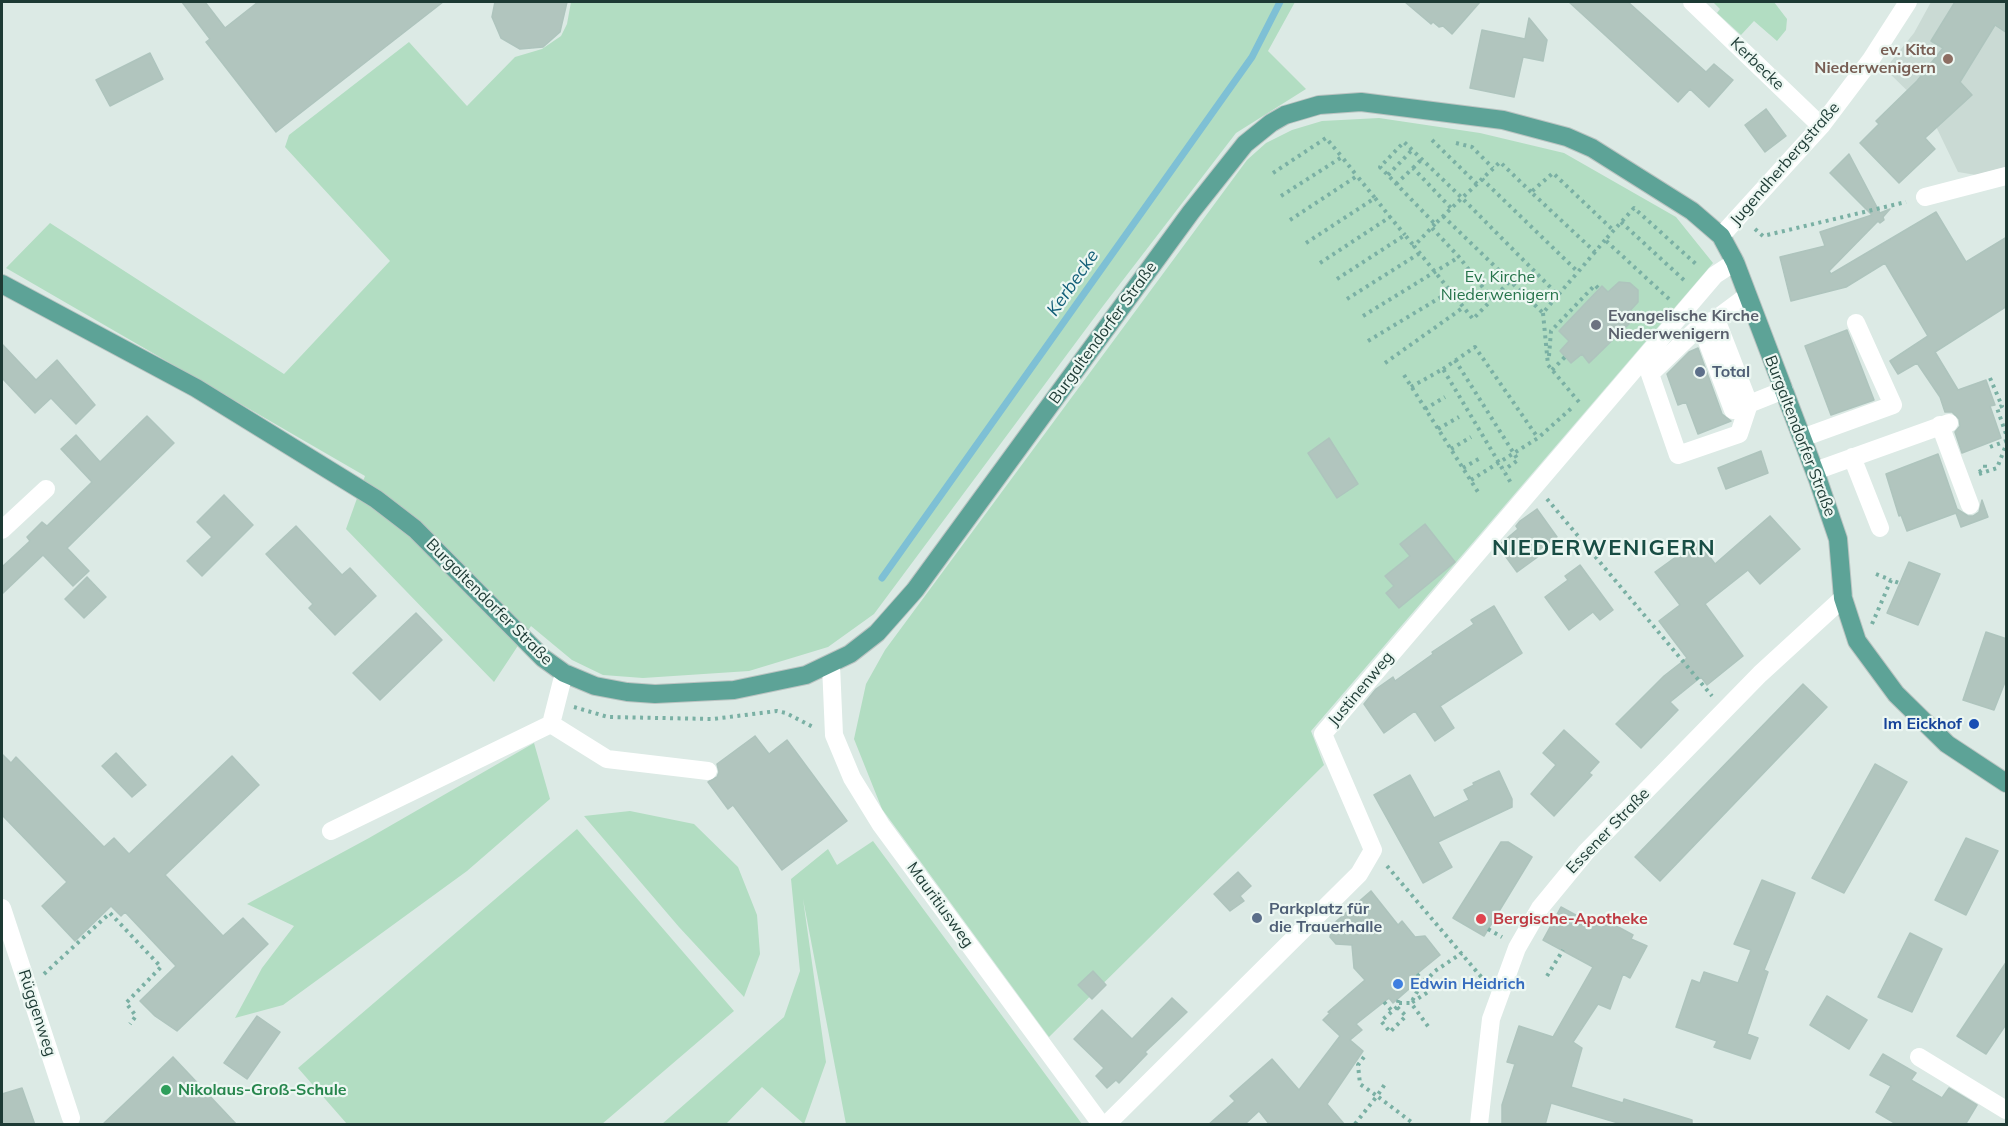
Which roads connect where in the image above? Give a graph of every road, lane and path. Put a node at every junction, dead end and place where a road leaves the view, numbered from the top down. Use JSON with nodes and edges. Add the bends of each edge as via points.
{"nodes":[{"id":1,"x":1692,"y":2,"type":"edge"},
{"id":2,"x":1908,"y":2,"type":"edge"},
{"id":3,"x":1821,"y":126,"type":"junction"},
{"id":4,"x":1432,"y":140,"type":"dead end"},
{"id":5,"x":1456,"y":143,"type":"dead end"},
{"id":6,"x":1412,"y":150,"type":"junction"},
{"id":7,"x":1342,"y":158,"type":"junction"},
{"id":8,"x":1422,"y":159,"type":"junction"},
{"id":9,"x":1413,"y":168,"type":"junction"},
{"id":10,"x":1493,"y":168,"type":"junction"},
{"id":11,"x":1274,"y":173,"type":"dead end"},
{"id":12,"x":1388,"y":175,"type":"junction"},
{"id":13,"x":1357,"y":176,"type":"junction"},
{"id":14,"x":2007,"y":176,"type":"edge"},
{"id":15,"x":1482,"y":179,"type":"junction"},
{"id":16,"x":1396,"y":184,"type":"junction"},
{"id":17,"x":1477,"y":184,"type":"junction"},
{"id":18,"x":1531,"y":192,"type":"junction"},
{"id":19,"x":1281,"y":196,"type":"dead end"},
{"id":20,"x":1925,"y":197,"type":"joint"},
{"id":21,"x":1375,"y":198,"type":"junction"},
{"id":22,"x":1462,"y":198,"type":"junction"},
{"id":23,"x":1452,"y":208,"type":"junction"},
{"id":24,"x":1443,"y":216,"type":"junction"},
{"id":25,"x":1741,"y":216,"type":"junction"},
{"id":26,"x":1390,"y":217,"type":"junction"},
{"id":27,"x":1290,"y":220,"type":"dead end"},
{"id":28,"x":1621,"y":222,"type":"junction"},
{"id":29,"x":1433,"y":226,"type":"junction"},
{"id":30,"x":1614,"y":231,"type":"junction"},
{"id":31,"x":1405,"y":235,"type":"junction"},
{"id":32,"x":1721,"y":236,"type":"junction"},
{"id":33,"x":1605,"y":240,"type":"junction"},
{"id":34,"x":1306,"y":243,"type":"dead end"},
{"id":35,"x":1414,"y":246,"type":"junction"},
{"id":36,"x":1595,"y":252,"type":"junction"},
{"id":37,"x":1420,"y":253,"type":"junction"},
{"id":38,"x":1459,"y":257,"type":"junction"},
{"id":39,"x":1735,"y":262,"type":"junction"},
{"id":40,"x":1320,"y":263,"type":"dead end"},
{"id":41,"x":1702,"y":269,"type":"dead end"},
{"id":42,"x":1435,"y":272,"type":"junction"},
{"id":43,"x":1578,"y":272,"type":"junction"},
{"id":44,"x":1337,"y":279,"type":"dead end"},
{"id":45,"x":1510,"y":281,"type":"junction"},
{"id":46,"x":2,"y":284,"type":"edge"},
{"id":47,"x":1689,"y":285,"type":"dead end"},
{"id":48,"x":1599,"y":289,"type":"dead end"},
{"id":49,"x":1451,"y":291,"type":"junction"},
{"id":50,"x":1558,"y":295,"type":"junction"},
{"id":51,"x":1748,"y":296,"type":"junction"},
{"id":52,"x":1347,"y":299,"type":"dead end"},
{"id":53,"x":1492,"y":299,"type":"junction"},
{"id":54,"x":1673,"y":303,"type":"dead end"},
{"id":55,"x":1464,"y":307,"type":"junction"},
{"id":56,"x":1543,"y":313,"type":"junction"},
{"id":57,"x":1363,"y":316,"type":"dead end"},
{"id":58,"x":1709,"y":322,"type":"junction"},
{"id":59,"x":1856,"y":323,"type":"dead end"},
{"id":60,"x":1368,"y":341,"type":"dead end"},
{"id":61,"x":1565,"y":357,"type":"dead end"},
{"id":62,"x":1455,"y":360,"type":"junction"},
{"id":63,"x":1385,"y":363,"type":"dead end"},
{"id":64,"x":1548,"y":365,"type":"junction"},
{"id":65,"x":1443,"y":369,"type":"junction"},
{"id":66,"x":1552,"y":370,"type":"junction"},
{"id":67,"x":1404,"y":375,"type":"dead end"},
{"id":68,"x":1990,"y":378,"type":"dead end"},
{"id":69,"x":1411,"y":387,"type":"junction"},
{"id":70,"x":1784,"y":390,"type":"junction"},
{"id":71,"x":1445,"y":397,"type":"dead end"},
{"id":72,"x":1579,"y":401,"type":"junction"},
{"id":73,"x":1749,"y":404,"type":"junction"},
{"id":74,"x":1425,"y":409,"type":"junction"},
{"id":75,"x":1459,"y":417,"type":"dead end"},
{"id":76,"x":1593,"y":418,"type":"junction"},
{"id":77,"x":1438,"y":429,"type":"junction"},
{"id":78,"x":2007,"y":434,"type":"edge"},
{"id":79,"x":1471,"y":437,"type":"dead end"},
{"id":80,"x":1538,"y":438,"type":"junction"},
{"id":81,"x":1802,"y":438,"type":"junction"},
{"id":82,"x":2007,"y":443,"type":"edge"},
{"id":83,"x":1990,"y":447,"type":"dead end"},
{"id":84,"x":1451,"y":449,"type":"junction"},
{"id":85,"x":1514,"y":454,"type":"junction"},
{"id":86,"x":1482,"y":457,"type":"dead end"},
{"id":87,"x":1852,"y":458,"type":"junction"},
{"id":88,"x":1499,"y":462,"type":"junction"},
{"id":89,"x":1463,"y":468,"type":"junction"},
{"id":90,"x":1985,"y":468,"type":"dead end"},
{"id":91,"x":1504,"y":470,"type":"junction"},
{"id":92,"x":1815,"y":471,"type":"junction"},
{"id":93,"x":1471,"y":480,"type":"junction"},
{"id":94,"x":1535,"y":485,"type":"junction"},
{"id":95,"x":46,"y":489,"type":"dead end"},
{"id":96,"x":1478,"y":492,"type":"dead end"},
{"id":97,"x":1521,"y":502,"type":"junction"},
{"id":98,"x":1970,"y":505,"type":"dead end"},
{"id":99,"x":1880,"y":528,"type":"dead end"},
{"id":100,"x":2,"y":530,"type":"edge"},
{"id":101,"x":1876,"y":574,"type":"dead end"},
{"id":102,"x":1891,"y":580,"type":"junction"},
{"id":103,"x":1899,"y":584,"type":"dead end"},
{"id":104,"x":1843,"y":598,"type":"junction"},
{"id":105,"x":1857,"y":640,"type":"junction"},
{"id":106,"x":831,"y":665,"type":"junction"},
{"id":107,"x":564,"y":673,"type":"junction"},
{"id":108,"x":1725,"y":711,"type":"junction"},
{"id":109,"x":550,"y":724,"type":"junction"},
{"id":110,"x":708,"y":771,"type":"dead end"},
{"id":111,"x":2007,"y":783,"type":"edge"},
{"id":112,"x":331,"y":831,"type":"dead end"},
{"id":113,"x":1373,"y":850,"type":"junction"},
{"id":114,"x":2,"y":908,"type":"edge"},
{"id":115,"x":1563,"y":950,"type":"dead end"},
{"id":116,"x":1462,"y":953,"type":"junction"},
{"id":117,"x":1417,"y":974,"type":"dead end"},
{"id":118,"x":1547,"y":976,"type":"dead end"},
{"id":119,"x":1424,"y":982,"type":"junction"},
{"id":120,"x":30,"y":986,"type":"junction"},
{"id":121,"x":1412,"y":986,"type":"dead end"},
{"id":122,"x":1419,"y":988,"type":"junction"},
{"id":123,"x":1498,"y":997,"type":"junction"},
{"id":124,"x":1384,"y":1002,"type":"dead end"},
{"id":125,"x":1398,"y":1003,"type":"junction"},
{"id":126,"x":1411,"y":1003,"type":"junction"},
{"id":127,"x":1392,"y":1011,"type":"junction"},
{"id":128,"x":130,"y":1024,"type":"dead end"},
{"id":129,"x":1431,"y":1029,"type":"dead end"},
{"id":130,"x":1364,"y":1056,"type":"dead end"},
{"id":131,"x":1918,"y":1058,"type":"dead end"},
{"id":132,"x":1385,"y":1084,"type":"dead end"},
{"id":133,"x":1377,"y":1096,"type":"junction"},
{"id":134,"x":2007,"y":1110,"type":"edge"},
{"id":135,"x":71,"y":1118,"type":"dead end"},
{"id":136,"x":1101,"y":1125,"type":"edge"},
{"id":137,"x":1107,"y":1125,"type":"edge"},
{"id":138,"x":1355,"y":1125,"type":"edge"},
{"id":139,"x":1414,"y":1125,"type":"edge"},
{"id":140,"x":1479,"y":1125,"type":"edge"}],
"edges":[{"from":1,"to":3,"type":"street","name":"Kerbecke"},
{"from":2,"to":3,"type":"street","name":"Jugendherbergstraße","via":[[1870,62]]},
{"from":3,"to":25,"type":"street","name":"Jugendherbergstraße"},
{"from":4,"to":17,"type":"path"},
{"from":5,"to":10,"type":"path","via":[[1472,147]]},
{"from":6,"to":8,"type":"path"},
{"from":6,"to":12,"type":"path"},
{"from":6,"to":12,"type":"path","via":[[1404,142],[1380,167]]},
{"from":7,"to":11,"type":"path","via":[[1326,138]]},
{"from":7,"to":13,"type":"path"},
{"from":7,"to":19,"type":"path"},
{"from":8,"to":9,"type":"path"},
{"from":8,"to":22,"type":"path"},
{"from":9,"to":16,"type":"path"},
{"from":9,"to":23,"type":"path"},
{"from":10,"to":15,"type":"path"},
{"from":10,"to":18,"type":"path","via":[[1500,162]]},
{"from":12,"to":16,"type":"path"},
{"from":13,"to":21,"type":"path"},
{"from":13,"to":27,"type":"path"},
{"from":14,"to":20,"type":"street"},
{"from":15,"to":17,"type":"path"},
{"from":15,"to":43,"type":"path"},
{"from":16,"to":29,"type":"path"},
{"from":17,"to":22,"type":"path"},
{"from":18,"to":30,"type":"path","via":[[1553,172]]},
{"from":18,"to":36,"type":"path"},
{"from":20,"to":25,"type":"path","via":[[1763,236]]},
{"from":21,"to":26,"type":"path"},
{"from":21,"to":34,"type":"path"},
{"from":22,"to":23,"type":"path"},
{"from":22,"to":50,"type":"path"},
{"from":23,"to":24,"type":"path"},
{"from":24,"to":29,"type":"path"},
{"from":24,"to":45,"type":"path"},
{"from":25,"to":32,"type":"street","name":"Jugendherbergstraße"},
{"from":26,"to":31,"type":"path"},
{"from":26,"to":40,"type":"path"},
{"from":28,"to":30,"type":"path"},
{"from":28,"to":41,"type":"path","via":[[1634,208]]},
{"from":28,"to":47,"type":"path"},
{"from":29,"to":35,"type":"path"},
{"from":29,"to":38,"type":"path"},
{"from":30,"to":33,"type":"path"},
{"from":31,"to":35,"type":"path"},
{"from":31,"to":44,"type":"path"},
{"from":32,"to":39,"type":"main road","name":"Burgaltendorfer Straße"},
{"from":32,"to":106,"type":"main road","name":"Burgaltendorfer Straße","via":[[1692,211],[1592,148],[1567,137],[1503,120],[1361,102],[1319,105],[1285,115],[1245,144],[1191,212],[902,606],[878,633]]},
{"from":33,"to":36,"type":"path"},
{"from":33,"to":54,"type":"path"},
{"from":35,"to":37,"type":"path"},
{"from":36,"to":43,"type":"path"},
{"from":37,"to":42,"type":"path"},
{"from":37,"to":52,"type":"path"},
{"from":38,"to":42,"type":"path"},
{"from":38,"to":53,"type":"path"},
{"from":39,"to":51,"type":"main road","name":"Burgaltendorfer Straße"},
{"from":39,"to":76,"type":"street","name":"Justinenweg","via":[[1715,274]]},
{"from":42,"to":49,"type":"path"},
{"from":42,"to":57,"type":"path"},
{"from":43,"to":50,"type":"path"},
{"from":45,"to":53,"type":"path"},
{"from":45,"to":56,"type":"path"},
{"from":46,"to":107,"type":"main road","name":"Burgaltendorfer Straße","via":[[196,388],[376,499],[415,529],[543,658]]},
{"from":48,"to":64,"type":"path","via":[[1595,285],[1551,332]]},
{"from":49,"to":55,"type":"path"},
{"from":49,"to":60,"type":"path"},
{"from":50,"to":56,"type":"path"},
{"from":51,"to":58,"type":"street"},
{"from":51,"to":70,"type":"main road","name":"Burgaltendorfer Straße"},
{"from":53,"to":55,"type":"path","via":[[1473,319]]},
{"from":55,"to":63,"type":"path"},
{"from":56,"to":64,"type":"path"},
{"from":58,"to":73,"type":"street","via":[[1733,410]]},
{"from":58,"to":73,"type":"street","via":[[1650,374],[1678,455],[1739,434]]},
{"from":59,"to":81,"type":"street","via":[[1893,405]]},
{"from":61,"to":66,"type":"path"},
{"from":62,"to":65,"type":"path"},
{"from":62,"to":80,"type":"path","via":[[1475,347]]},
{"from":62,"to":85,"type":"path"},
{"from":64,"to":66,"type":"path"},
{"from":65,"to":69,"type":"path"},
{"from":65,"to":88,"type":"path"},
{"from":66,"to":72,"type":"path"},
{"from":67,"to":69,"type":"path"},
{"from":68,"to":78,"type":"path","via":[[2002,406],[1995,407]]},
{"from":69,"to":74,"type":"path"},
{"from":70,"to":73,"type":"street"},
{"from":70,"to":81,"type":"main road","name":"Burgaltendorfer Straße"},
{"from":71,"to":74,"type":"path"},
{"from":72,"to":76,"type":"path"},
{"from":72,"to":80,"type":"path"},
{"from":74,"to":77,"type":"path"},
{"from":75,"to":77,"type":"path"},
{"from":76,"to":94,"type":"street","name":"Justinenweg"},
{"from":77,"to":84,"type":"path"},
{"from":79,"to":84,"type":"path"},
{"from":80,"to":85,"type":"path"},
{"from":81,"to":92,"type":"main road","name":"Burgaltendorfer Straße"},
{"from":82,"to":83,"type":"path"},
{"from":82,"to":90,"type":"path","via":[[1997,468]]},
{"from":84,"to":89,"type":"path"},
{"from":85,"to":88,"type":"path"},
{"from":85,"to":91,"type":"path","via":[[1518,460]]},
{"from":86,"to":89,"type":"path"},
{"from":87,"to":92,"type":"street"},
{"from":87,"to":98,"type":"street","via":[[1944,424]]},
{"from":87,"to":99,"type":"street"},
{"from":88,"to":91,"type":"path"},
{"from":88,"to":93,"type":"path"},
{"from":89,"to":93,"type":"path"},
{"from":91,"to":97,"type":"path"},
{"from":92,"to":104,"type":"main road","name":"Burgaltendorfer Straße","via":[[1838,538]]},
{"from":93,"to":96,"type":"path"},
{"from":94,"to":97,"type":"street","name":"Justinenweg"},
{"from":94,"to":108,"type":"path"},
{"from":95,"to":100,"type":"street"},
{"from":97,"to":113,"type":"street","name":"Justinenweg","via":[[1323,734]]},
{"from":101,"to":102,"type":"path"},
{"from":102,"to":103,"type":"path"},
{"from":102,"to":105,"type":"path","via":[[1874,622]]},
{"from":104,"to":105,"type":"main road","name":"Burgaltendorfer Straße"},
{"from":104,"to":108,"type":"street","name":"Essener Straße"},
{"from":105,"to":111,"type":"main road","name":"Burgaltendorfer Straße","via":[[1896,694],[1933,731]]},
{"from":106,"to":107,"type":"main road","name":"Burgaltendorfer Straße","via":[[779,683],[655,694],[595,686]]},
{"from":106,"to":136,"type":"street","name":"Mauritiusweg","via":[[834,735],[852,778],[881,825]]},
{"from":107,"to":109,"type":"street"},
{"from":108,"to":123,"type":"street","name":"Essener Straße","via":[[1563,878],[1517,948]]},
{"from":109,"to":110,"type":"street","via":[[607,759]]},
{"from":109,"to":112,"type":"street"},
{"from":113,"to":116,"type":"path"},
{"from":113,"to":137,"type":"street","via":[[1359,874]]},
{"from":114,"to":120,"type":"street","name":"Rüggenweg"},
{"from":115,"to":118,"type":"path"},
{"from":116,"to":119,"type":"path"},
{"from":116,"to":123,"type":"path"},
{"from":117,"to":119,"type":"path"},
{"from":119,"to":122,"type":"path"},
{"from":119,"to":126,"type":"path","via":[[1428,992]]},
{"from":120,"to":128,"type":"path","via":[[110,913],[161,967],[126,1003],[136,1016]]},
{"from":120,"to":135,"type":"street","name":"Rüggenweg"},
{"from":121,"to":122,"type":"path"},
{"from":122,"to":126,"type":"path"},
{"from":123,"to":140,"type":"street","name":"Essener Straße","via":[[1486,1047]]},
{"from":124,"to":127,"type":"path"},
{"from":125,"to":126,"type":"path"},
{"from":125,"to":127,"type":"path"},
{"from":125,"to":127,"type":"path","via":[[1406,1016],[1390,1032],[1381,1021]]},
{"from":126,"to":129,"type":"path"},
{"from":130,"to":133,"type":"path","via":[[1358,1065],[1360,1084]]},
{"from":131,"to":134,"type":"street"},
{"from":132,"to":133,"type":"path"},
{"from":133,"to":138,"type":"path"},
{"from":133,"to":139,"type":"path"}]}
